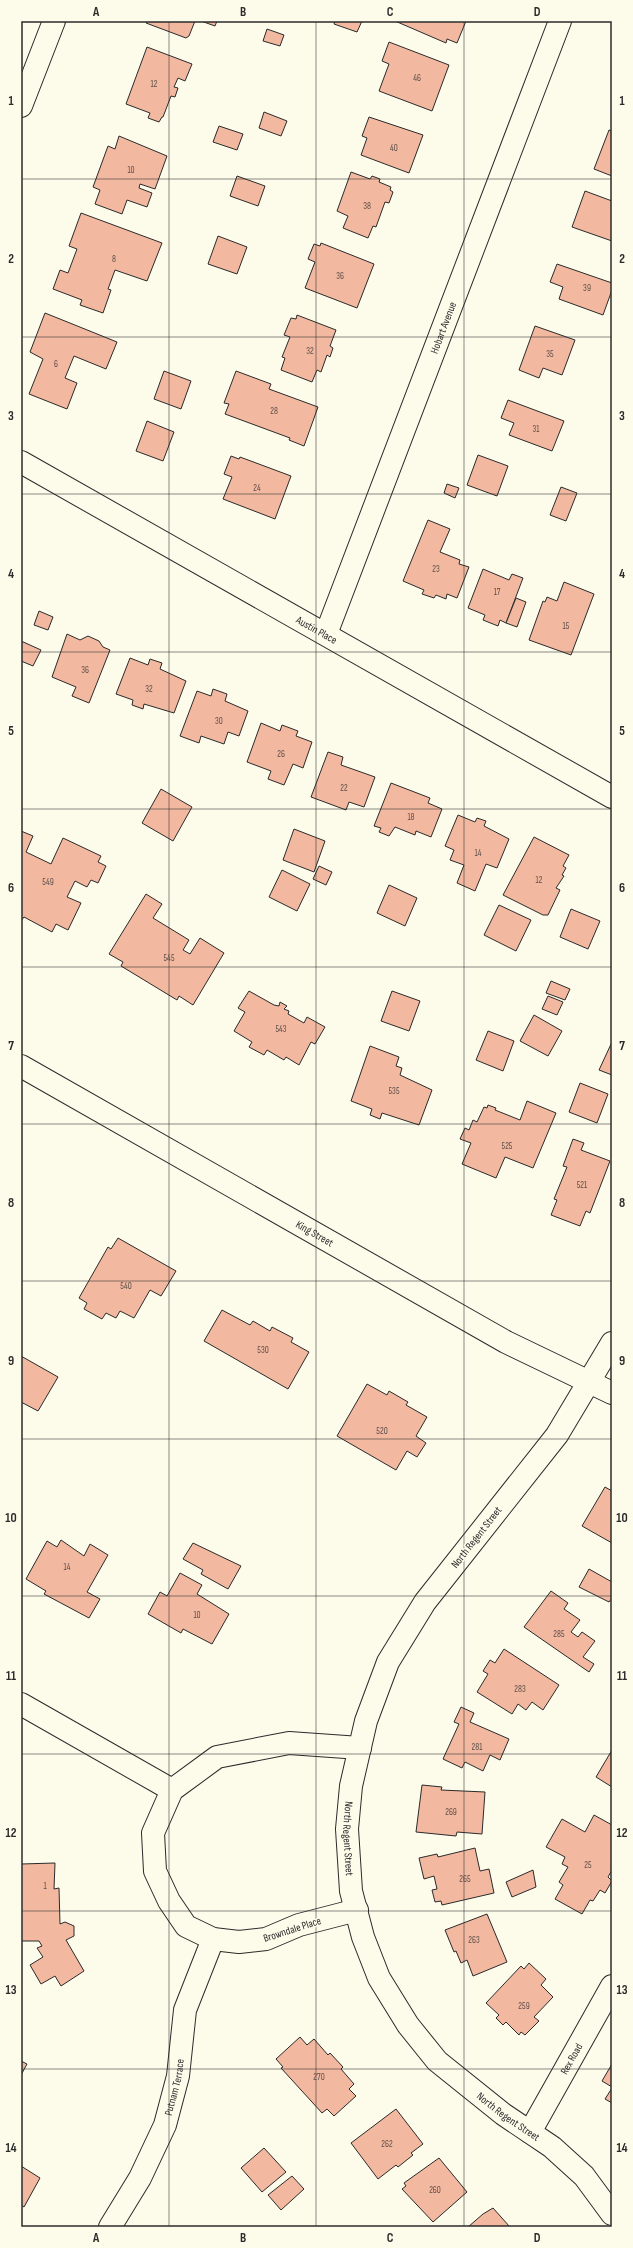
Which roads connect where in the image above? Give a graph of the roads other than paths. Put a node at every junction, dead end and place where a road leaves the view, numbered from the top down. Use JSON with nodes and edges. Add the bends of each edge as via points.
{"nodes":[{"id":1,"x":54,"y":21,"type":"edge"},
{"id":2,"x":560,"y":21,"type":"edge"},
{"id":3,"x":21,"y":106,"type":"edge"},
{"id":4,"x":21,"y":462,"type":"edge"},
{"id":5,"x":326,"y":634,"type":"junction"},
{"id":6,"x":612,"y":796,"type":"edge"},
{"id":7,"x":21,"y":1066,"type":"edge"},
{"id":8,"x":612,"y":1343,"type":"edge"},
{"id":9,"x":590,"y":1382,"type":"junction"},
{"id":10,"x":612,"y":1393,"type":"edge"},
{"id":11,"x":21,"y":1704,"type":"edge"},
{"id":12,"x":360,"y":1748,"type":"junction"},
{"id":13,"x":172,"y":1790,"type":"junction"},
{"id":14,"x":357,"y":1910,"type":"junction"},
{"id":15,"x":214,"y":1939,"type":"junction"},
{"id":16,"x":612,"y":1986,"type":"edge"},
{"id":17,"x":530,"y":2132,"type":"junction"},
{"id":18,"x":612,"y":2214,"type":"edge"},
{"id":19,"x":110,"y":2227,"type":"edge"}],
"edges":[{"from":1,"to":3,"type":"street"},
{"from":2,"to":5,"type":"street","name":"Hobart Avenue"},
{"from":4,"to":5,"type":"street","name":"Austin Place"},
{"from":5,"to":6,"type":"street","name":"Austin Place"},
{"from":7,"to":9,"type":"street","name":"King Street","via":[[506,1342]]},
{"from":8,"to":9,"type":"street","name":"North Regent Street"},
{"from":9,"to":10,"type":"street","name":"King Street"},
{"from":9,"to":12,"type":"street","name":"North Regent Street","via":[[557,1435],[425,1602],[388,1662],[366,1721]]},
{"from":11,"to":13,"type":"street"},
{"from":12,"to":13,"type":"street","name":"Browndale Place","via":[[289,1743],[249,1749],[217,1757]]},
{"from":12,"to":14,"type":"street","name":"North Regent Street","via":[[351,1786],[347,1829],[351,1891]]},
{"from":13,"to":15,"type":"street","name":"Browndale Place","via":[[153,1833],[156,1871],[169,1901],[186,1926]]},
{"from":14,"to":15,"type":"street","name":"Browndale Place","via":[[299,1926],[266,1939],[239,1942]]},
{"from":14,"to":17,"type":"street","name":"North Regent Street","via":[[363,1937],[379,1978],[408,2025],[437,2061],[503,2114]]},
{"from":15,"to":19,"type":"street","name":"Putnam Terrace","via":[[185,2010],[178,2076],[166,2125],[140,2178]]},
{"from":16,"to":17,"type":"street","name":"Rex Road"},
{"from":17,"to":18,"type":"street","name":"North Regent Street","via":[[552,2147],[584,2176]]}]}
